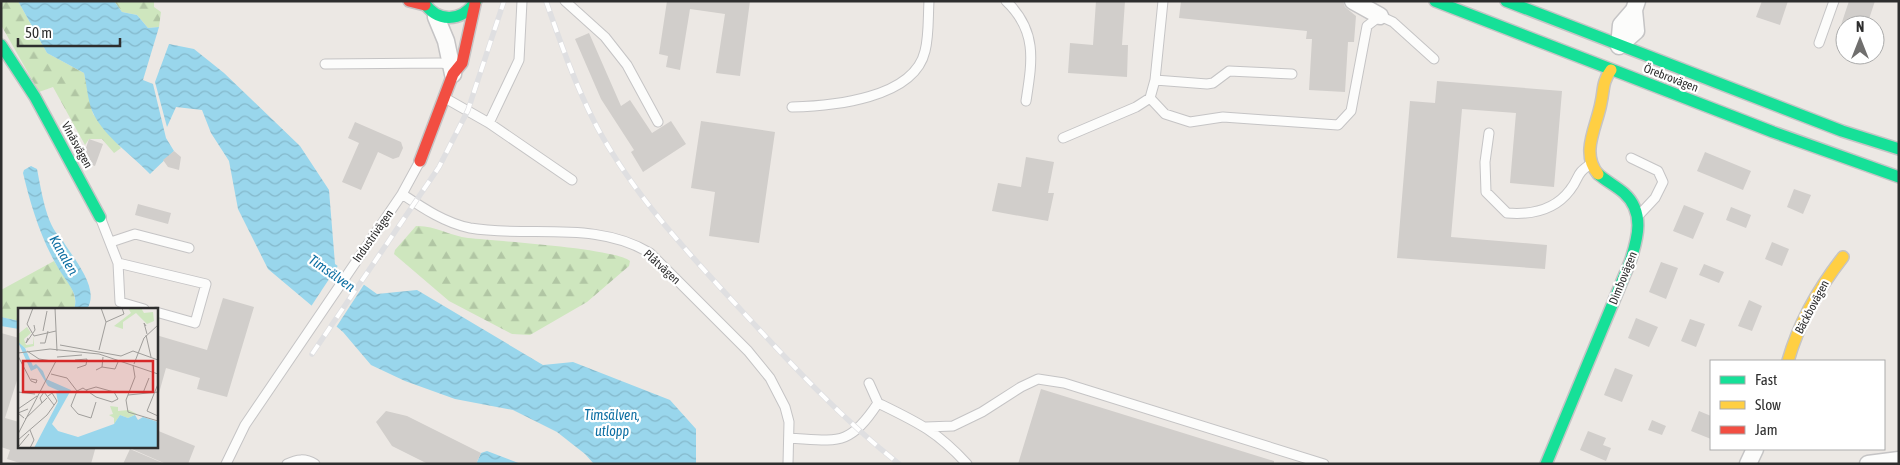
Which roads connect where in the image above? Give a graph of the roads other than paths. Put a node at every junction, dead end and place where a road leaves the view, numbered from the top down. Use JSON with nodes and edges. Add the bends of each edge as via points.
{"nodes":[{"id":1,"x":409,"y":1,"type":"edge"},
{"id":2,"x":522,"y":1,"type":"edge"},
{"id":3,"x":565,"y":1,"type":"edge"},
{"id":4,"x":929,"y":1,"type":"edge"},
{"id":5,"x":1006,"y":1,"type":"edge"},
{"id":6,"x":1163,"y":1,"type":"edge"},
{"id":7,"x":1354,"y":1,"type":"edge"},
{"id":8,"x":1436,"y":1,"type":"edge"},
{"id":9,"x":1506,"y":1,"type":"edge"},
{"id":10,"x":1834,"y":1,"type":"edge"},
{"id":11,"x":476,"y":2,"type":"edge"},
{"id":12,"x":424,"y":3,"type":"edge"},
{"id":13,"x":1635,"y":5,"type":"edge"},
{"id":14,"x":1380,"y":16,"type":"junction"},
{"id":15,"x":436,"y":17,"type":"junction"},
{"id":16,"x":1819,"y":43,"type":"dead end"},
{"id":17,"x":1,"y":45,"type":"edge"},
{"id":18,"x":1618,"y":46,"type":"junction"},
{"id":19,"x":1434,"y":60,"type":"dead end"},
{"id":20,"x":325,"y":64,"type":"dead end"},
{"id":21,"x":452,"y":69,"type":"junction"},
{"id":22,"x":1611,"y":70,"type":"junction"},
{"id":23,"x":1292,"y":74,"type":"dead end"},
{"id":24,"x":1155,"y":80,"type":"junction"},
{"id":25,"x":445,"y":98,"type":"junction"},
{"id":26,"x":1150,"y":98,"type":"junction"},
{"id":27,"x":1026,"y":101,"type":"dead end"},
{"id":28,"x":1602,"y":102,"type":"joint"},
{"id":29,"x":792,"y":107,"type":"dead end"},
{"id":30,"x":658,"y":122,"type":"dead end"},
{"id":31,"x":489,"y":123,"type":"junction"},
{"id":32,"x":1489,"y":133,"type":"dead end"},
{"id":33,"x":1063,"y":138,"type":"dead end"},
{"id":34,"x":1899,"y":149,"type":"edge"},
{"id":35,"x":1631,"y":158,"type":"dead end"},
{"id":36,"x":420,"y":161,"type":"joint"},
{"id":37,"x":1592,"y":163,"type":"junction"},
{"id":38,"x":1899,"y":177,"type":"edge"},
{"id":39,"x":572,"y":180,"type":"dead end"},
{"id":40,"x":402,"y":194,"type":"junction"},
{"id":41,"x":1639,"y":216,"type":"junction"},
{"id":42,"x":100,"y":217,"type":"joint"},
{"id":43,"x":111,"y":242,"type":"junction"},
{"id":44,"x":189,"y":248,"type":"dead end"},
{"id":45,"x":1843,"y":257,"type":"dead end"},
{"id":46,"x":118,"y":263,"type":"junction"},
{"id":47,"x":141,"y":308,"type":"edge"},
{"id":48,"x":158,"y":313,"type":"edge"},
{"id":49,"x":1788,"y":360,"type":"edge"},
{"id":50,"x":869,"y":383,"type":"dead end"},
{"id":51,"x":878,"y":403,"type":"junction"},
{"id":52,"x":926,"y":427,"type":"junction"},
{"id":53,"x":790,"y":438,"type":"junction"},
{"id":54,"x":1755,"y":450,"type":"edge"},
{"id":55,"x":1896,"y":459,"type":"edge"},
{"id":56,"x":226,"y":464,"type":"edge"},
{"id":57,"x":287,"y":464,"type":"edge"},
{"id":58,"x":315,"y":464,"type":"edge"},
{"id":59,"x":788,"y":464,"type":"edge"},
{"id":60,"x":966,"y":464,"type":"edge"},
{"id":61,"x":1324,"y":464,"type":"edge"},
{"id":62,"x":1546,"y":464,"type":"edge"},
{"id":63,"x":1748,"y":464,"type":"edge"},
{"id":64,"x":1868,"y":464,"type":"edge"}],
"edges":[{"from":1,"to":12,"type":"main road"},
{"from":2,"to":31,"type":"lane","via":[[518,60]]},
{"from":3,"to":30,"type":"lane","via":[[604,37],[627,65]]},
{"from":4,"to":29,"type":"lane","via":[[925,52],[915,71],[898,85],[833,106]]},
{"from":5,"to":27,"type":"lane","via":[[1018,12],[1032,49]]},
{"from":6,"to":24,"type":"lane"},
{"from":7,"to":14,"type":"street"},
{"from":8,"to":22,"type":"main road","name":"Örebrovägen"},
{"from":9,"to":18,"type":"main road","name":"Örebrovägen"},
{"from":10,"to":16,"type":"lane"},
{"from":11,"to":15,"type":"main road","via":[[465,15],[455,19]]},
{"from":11,"to":21,"type":"main road","name":"Industrivägen","via":[[462,63]]},
{"from":12,"to":15,"type":"main road"},
{"from":13,"to":18,"type":"street","via":[[1636,31]]},
{"from":14,"to":19,"type":"lane","via":[[1393,22]]},
{"from":14,"to":26,"type":"lane","via":[[1367,26],[1351,111],[1338,125],[1223,117],[1190,122],[1165,114]]},
{"from":15,"to":21,"type":"street","name":"Industrivägen"},
{"from":17,"to":42,"type":"main road","name":"Vinäsvägen","via":[[35,98]]},
{"from":18,"to":22,"type":"main road"},
{"from":18,"to":34,"type":"main road","name":"Örebrovägen","via":[[1842,131]]},
{"from":20,"to":21,"type":"lane","via":[[439,63]]},
{"from":21,"to":25,"type":"main road","name":"Industrivägen"},
{"from":22,"to":28,"type":"street","via":[[1612,92]]},
{"from":22,"to":38,"type":"main road","name":"Örebrovägen"},
{"from":23,"to":24,"type":"lane","via":[[1229,71],[1207,84]]},
{"from":24,"to":26,"type":"lane"},
{"from":25,"to":31,"type":"lane"},
{"from":25,"to":36,"type":"main road","name":"Industrivägen"},
{"from":26,"to":33,"type":"lane"},
{"from":28,"to":37,"type":"main road","via":[[1590,145]]},
{"from":31,"to":39,"type":"lane"},
{"from":32,"to":37,"type":"lane","via":[[1485,162],[1486,192],[1507,213],[1526,214],[1549,207],[1570,190],[1579,172]]},
{"from":35,"to":41,"type":"lane","via":[[1658,171],[1663,182],[1655,198]]},
{"from":36,"to":40,"type":"lane","name":"Industrivägen"},
{"from":37,"to":41,"type":"main road","via":[[1600,178],[1630,198]]},
{"from":40,"to":53,"type":"lane","name":"Plåtvägen","via":[[435,215],[471,228],[601,234],[635,244],[650,253],[748,351],[770,378],[785,407]]},
{"from":40,"to":56,"type":"lane","name":"Industrivägen","via":[[245,425]]},
{"from":41,"to":62,"type":"main road","name":"Dimbovägen","via":[[1638,237],[1630,262]]},
{"from":42,"to":43,"type":"lane","name":"Vinäsvägen"},
{"from":43,"to":44,"type":"lane","via":[[135,234]]},
{"from":43,"to":46,"type":"lane","name":"Vinäsvägen"},
{"from":45,"to":49,"type":"main road","name":"Bäckbovägen","via":[[1816,293]]},
{"from":46,"to":47,"type":"lane","name":"Vinäsvägen","via":[[120,302]]},
{"from":46,"to":48,"type":"lane","via":[[206,284],[195,323]]},
{"from":50,"to":51,"type":"lane"},
{"from":51,"to":52,"type":"lane"},
{"from":51,"to":53,"type":"lane","via":[[866,422],[843,439]]},
{"from":52,"to":60,"type":"lane"},
{"from":52,"to":61,"type":"lane","via":[[953,426],[1038,379],[1064,383]]},
{"from":53,"to":59,"type":"lane","name":"Plåtvägen"},
{"from":54,"to":63,"type":"street"},
{"from":55,"to":64,"type":"street"},
{"from":57,"to":58,"type":"lane","via":[[296,459]]}]}
